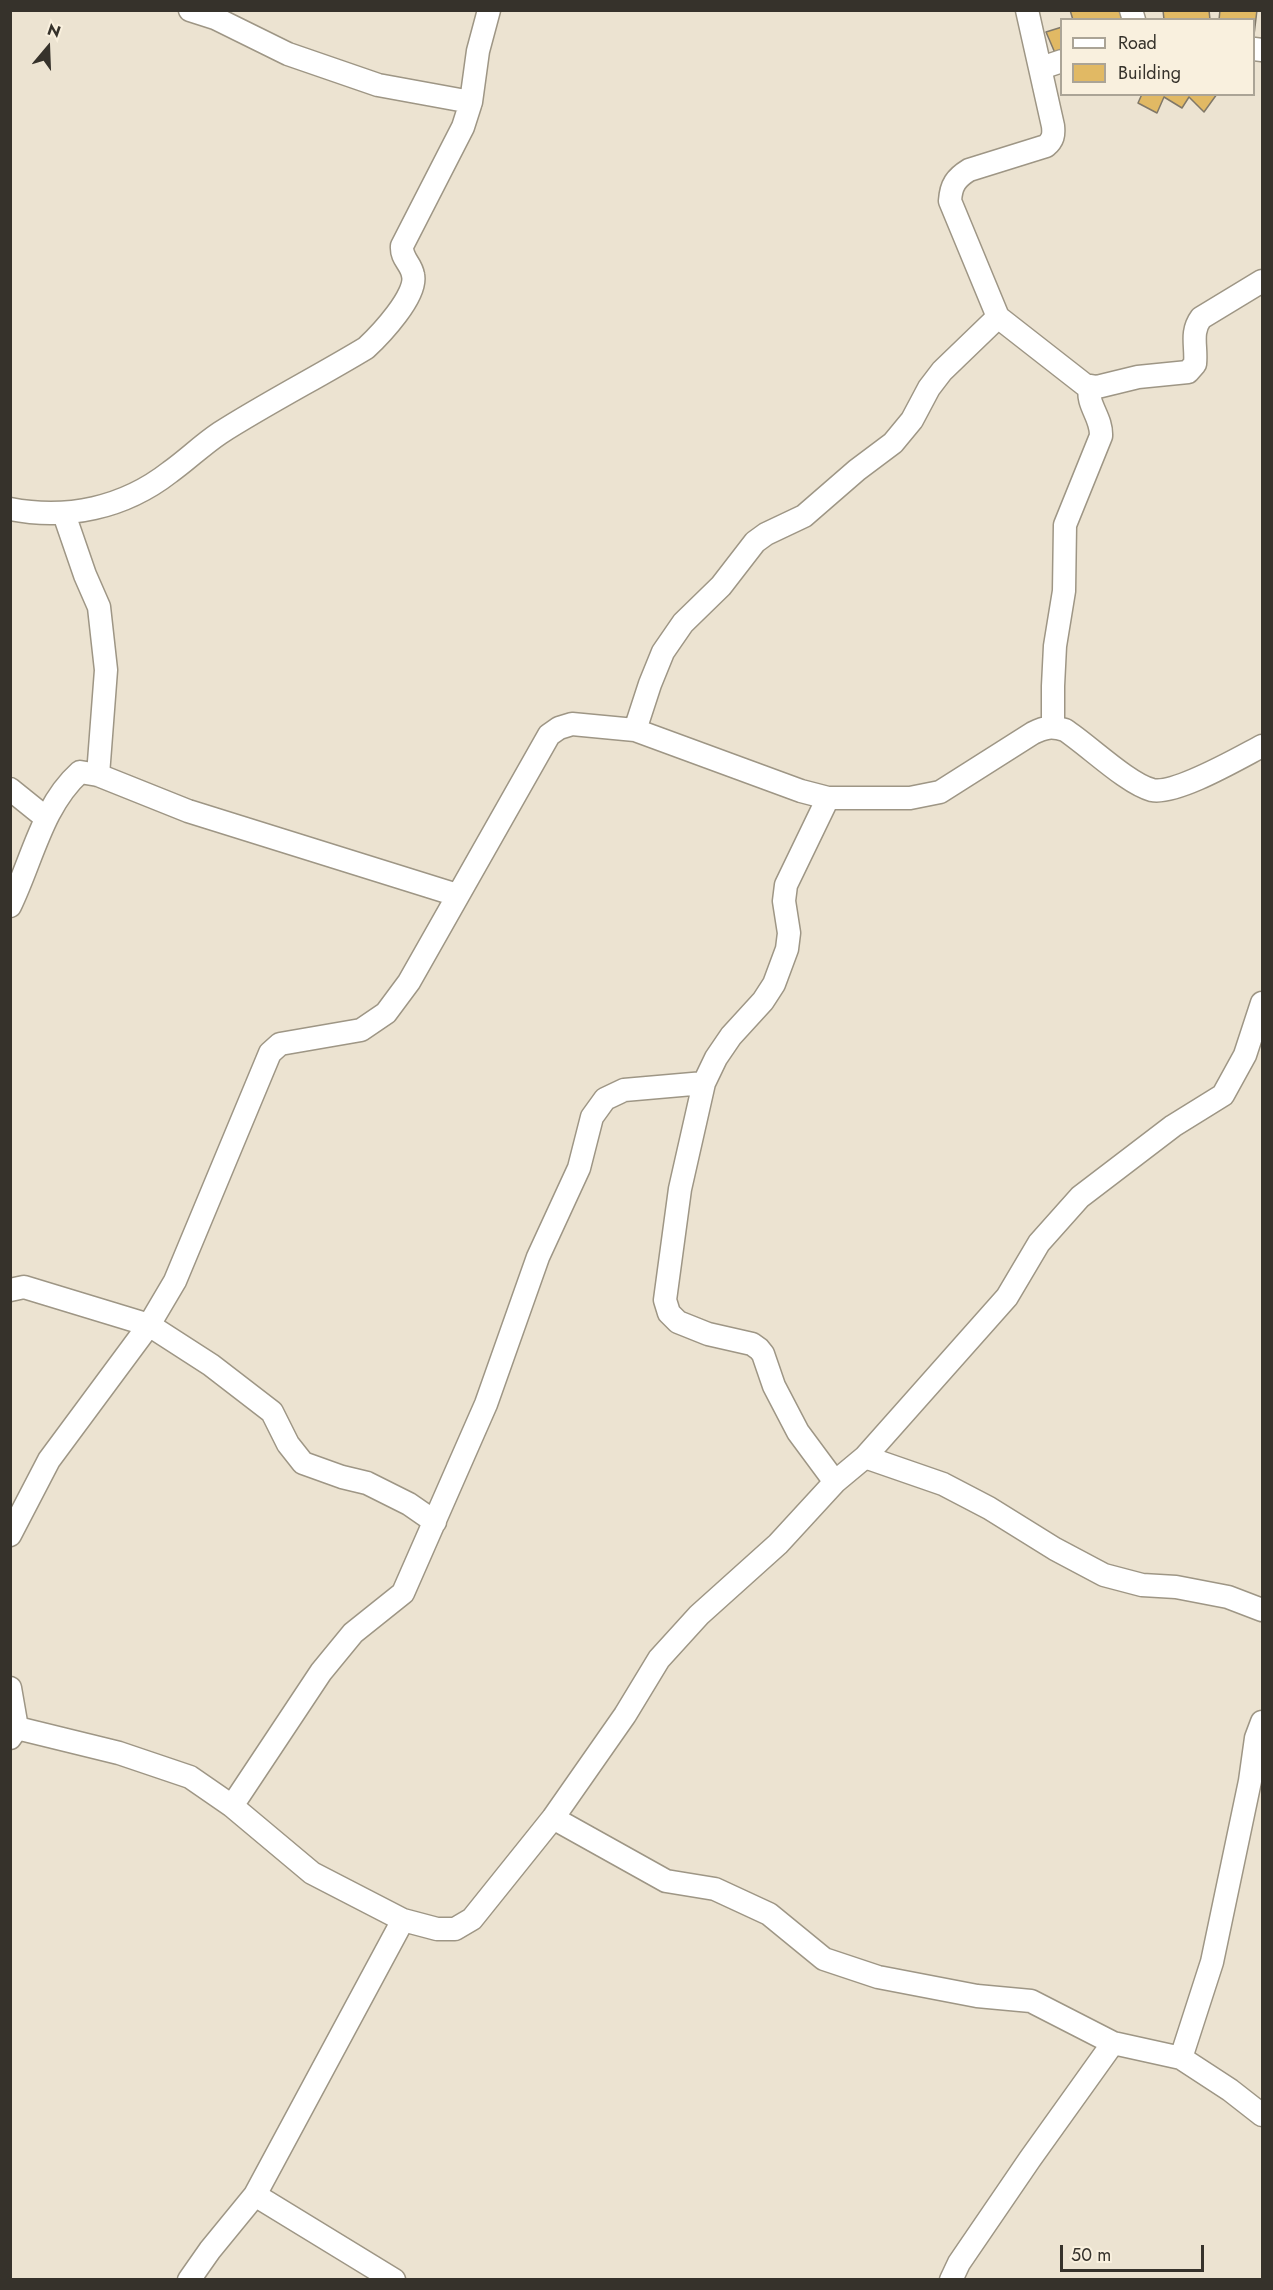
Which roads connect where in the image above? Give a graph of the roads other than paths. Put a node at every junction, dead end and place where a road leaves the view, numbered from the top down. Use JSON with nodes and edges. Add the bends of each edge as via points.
{"nodes":[{"id":1,"x":190,"y":10,"type":"edge"},
{"id":2,"x":489,"y":10,"type":"edge"},
{"id":3,"x":1027,"y":10,"type":"edge"},
{"id":4,"x":1051,"y":64,"type":"edge"},
{"id":5,"x":471,"y":102,"type":"junction"},
{"id":6,"x":1263,"y":281,"type":"edge"},
{"id":7,"x":998,"y":317,"type":"junction"},
{"id":8,"x":1090,"y":387,"type":"junction"},
{"id":9,"x":10,"y":509,"type":"edge"},
{"id":10,"x":64,"y":514,"type":"junction"},
{"id":11,"x":1053,"y":727,"type":"junction"},
{"id":12,"x":635,"y":730,"type":"junction"},
{"id":13,"x":1263,"y":746,"type":"edge"},
{"id":14,"x":98,"y":775,"type":"junction"},
{"id":15,"x":10,"y":789,"type":"edge"},
{"id":16,"x":828,"y":798,"type":"junction"},
{"id":17,"x":46,"y":818,"type":"junction"},
{"id":18,"x":457,"y":895,"type":"junction"},
{"id":19,"x":10,"y":906,"type":"edge"},
{"id":20,"x":1263,"y":1003,"type":"edge"},
{"id":21,"x":704,"y":1083,"type":"junction"},
{"id":22,"x":10,"y":1290,"type":"edge"},
{"id":23,"x":149,"y":1324,"type":"junction"},
{"id":24,"x":865,"y":1456,"type":"junction"},
{"id":25,"x":836,"y":1482,"type":"junction"},
{"id":26,"x":435,"y":1522,"type":"junction"},
{"id":27,"x":10,"y":1535,"type":"edge"},
{"id":28,"x":1263,"y":1610,"type":"edge"},
{"id":29,"x":10,"y":1688,"type":"edge"},
{"id":30,"x":1263,"y":1722,"type":"edge"},
{"id":31,"x":14,"y":1733,"type":"edge"},
{"id":32,"x":232,"y":1806,"type":"junction"},
{"id":33,"x":553,"y":1818,"type":"junction"},
{"id":34,"x":403,"y":1920,"type":"junction"},
{"id":35,"x":1113,"y":2043,"type":"junction"},
{"id":36,"x":1181,"y":2058,"type":"junction"},
{"id":37,"x":1263,"y":2115,"type":"edge"},
{"id":38,"x":255,"y":2195,"type":"junction"},
{"id":39,"x":189,"y":2280,"type":"edge"},
{"id":40,"x":394,"y":2280,"type":"edge"},
{"id":41,"x":951,"y":2280,"type":"edge"}],
"edges":[{"from":1,"to":5,"type":"street","via":[[288,54],[378,85]]},
{"from":2,"to":5,"type":"street"},
{"from":3,"to":4,"type":"street"},
{"from":4,"to":7,"type":"street","via":[[1052,141],[969,170],[951,188],[950,201]]},
{"from":5,"to":10,"type":"street","via":[[463,127],[402,246],[414,284],[382,333],[356,354],[219,434],[145,488],[119,500]]},
{"from":6,"to":8,"type":"street","via":[[1201,318],[1193,333],[1195,364],[1188,372]]},
{"from":7,"to":8,"type":"street"},
{"from":7,"to":12,"type":"street","via":[[942,371],[893,443],[804,516],[755,542],[721,586],[683,623],[663,652]]},
{"from":8,"to":11,"type":"street","via":[[1089,401],[1101,436],[1065,525]]},
{"from":9,"to":10,"type":"street"},
{"from":10,"to":14,"type":"street","via":[[99,608],[106,670]]},
{"from":11,"to":13,"type":"street","via":[[1065,729],[1136,783],[1153,790],[1171,789]]},
{"from":11,"to":16,"type":"street","via":[[1042,728],[940,792],[910,798]]},
{"from":12,"to":16,"type":"street"},
{"from":12,"to":18,"type":"street","via":[[572,724],[549,735]]},
{"from":14,"to":17,"type":"street","via":[[80,772],[65,786]]},
{"from":14,"to":18,"type":"street","via":[[188,811]]},
{"from":15,"to":17,"type":"street"},
{"from":16,"to":21,"type":"street","via":[[786,885],[787,950],[774,984],[731,1036]]},
{"from":17,"to":19,"type":"street"},
{"from":18,"to":23,"type":"street","via":[[409,982],[386,1013],[361,1030],[280,1044],[270,1053],[175,1281]]},
{"from":20,"to":24,"type":"street","via":[[1245,1055],[1222,1095],[1173,1126],[1080,1197],[1040,1243],[1007,1297]]},
{"from":21,"to":25,"type":"street","via":[[680,1189],[665,1300],[678,1322],[759,1348],[798,1432]]},
{"from":21,"to":26,"type":"street","via":[[624,1090],[605,1099],[592,1117],[579,1168],[538,1257],[486,1404]]},
{"from":22,"to":23,"type":"street","via":[[24,1287]]},
{"from":23,"to":26,"type":"street","via":[[272,1412],[303,1463],[367,1483]]},
{"from":23,"to":27,"type":"street","via":[[49,1460]]},
{"from":24,"to":25,"type":"street"},
{"from":24,"to":28,"type":"street","via":[[943,1484],[1104,1575],[1228,1598]]},
{"from":25,"to":33,"type":"street","via":[[659,1659]]},
{"from":26,"to":32,"type":"street","via":[[403,1593],[353,1633],[321,1672]]},
{"from":29,"to":31,"type":"street"},
{"from":30,"to":36,"type":"street","via":[[1256,1738],[1212,1962]]},
{"from":31,"to":32,"type":"street","via":[[119,1753],[190,1777]]},
{"from":32,"to":34,"type":"street","via":[[312,1873]]},
{"from":33,"to":34,"type":"street","via":[[472,1918],[455,1929],[437,1929]]},
{"from":33,"to":35,"type":"street","via":[[666,1881],[715,1889],[769,1914],[824,1959],[878,1977],[977,1996],[1031,2001]]},
{"from":34,"to":38,"type":"street"},
{"from":35,"to":36,"type":"street"},
{"from":35,"to":41,"type":"street"},
{"from":36,"to":37,"type":"street"},
{"from":38,"to":39,"type":"street"},
{"from":38,"to":40,"type":"street"}]}
